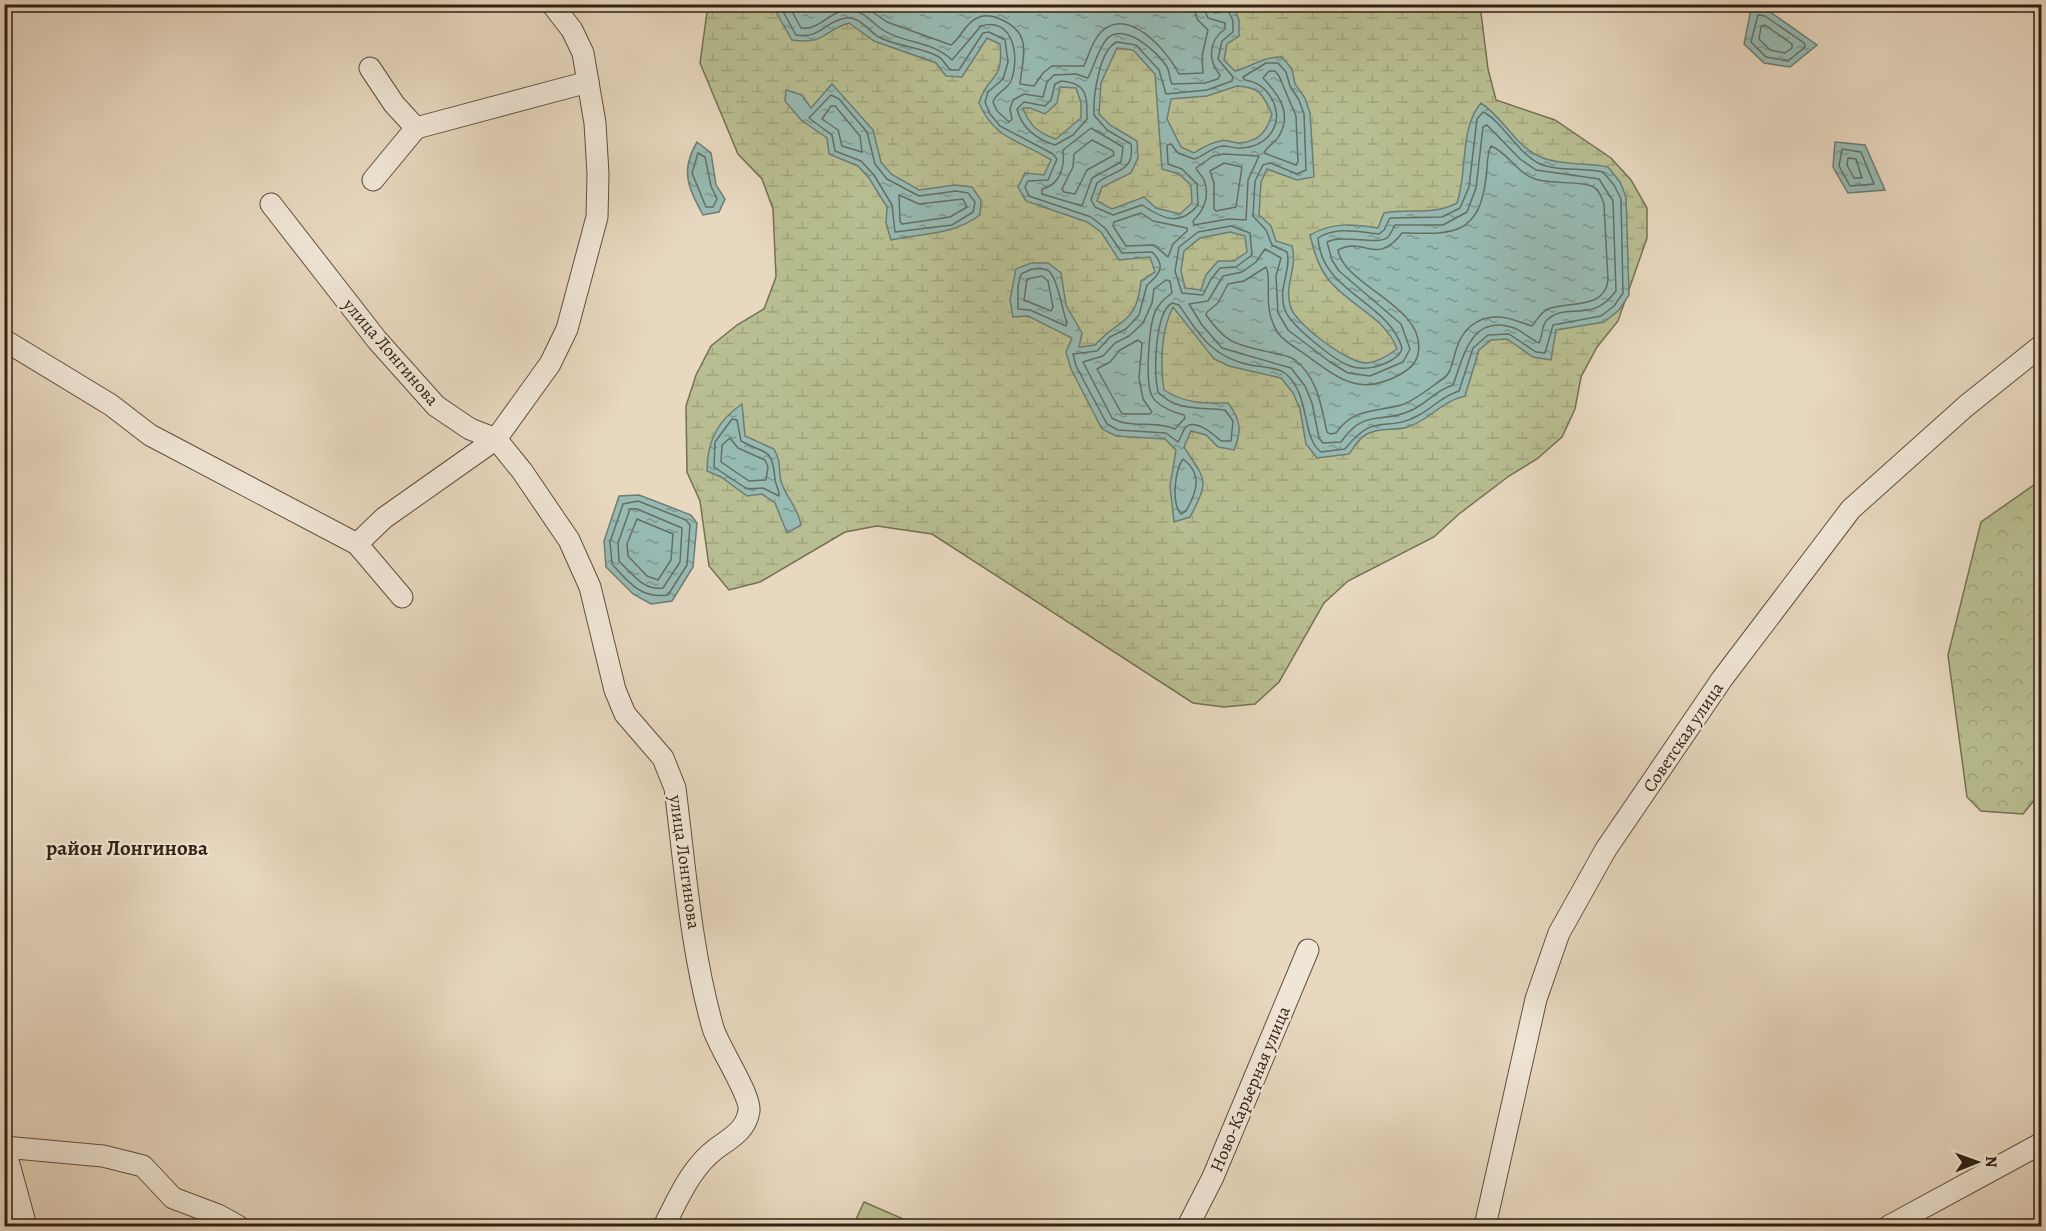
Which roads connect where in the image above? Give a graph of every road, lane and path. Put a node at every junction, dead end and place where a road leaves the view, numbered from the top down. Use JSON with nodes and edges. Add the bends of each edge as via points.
{"nodes":[{"id":1,"x":552,"y":4,"type":"edge"},
{"id":2,"x":370,"y":68,"type":"dead end"},
{"id":3,"x":588,"y":82,"type":"junction"},
{"id":4,"x":417,"y":128,"type":"junction"},
{"id":5,"x":373,"y":180,"type":"dead end"},
{"id":6,"x":271,"y":204,"type":"dead end"},
{"id":7,"x":4,"y":340,"type":"edge"},
{"id":8,"x":2042,"y":345,"type":"edge"},
{"id":9,"x":496,"y":439,"type":"junction"},
{"id":10,"x":357,"y":544,"type":"junction"},
{"id":11,"x":402,"y":597,"type":"dead end"},
{"id":12,"x":1308,"y":951,"type":"dead end"},
{"id":13,"x":2042,"y":1143,"type":"edge"},
{"id":14,"x":5,"y":1147,"type":"edge"},
{"id":15,"x":26,"y":1227,"type":"edge"},
{"id":16,"x":238,"y":1227,"type":"edge"},
{"id":17,"x":664,"y":1227,"type":"edge"},
{"id":18,"x":1188,"y":1227,"type":"edge"},
{"id":19,"x":1485,"y":1227,"type":"edge"},
{"id":20,"x":1888,"y":1227,"type":"edge"}],
"edges":[{"from":1,"to":3,"type":"street","via":[[572,30],[583,53]]},
{"from":2,"to":4,"type":"street","via":[[394,104]]},
{"from":3,"to":4,"type":"street"},
{"from":3,"to":9,"type":"street","via":[[595,123],[597,217],[581,284],[567,329],[550,364]]},
{"from":4,"to":5,"type":"street"},
{"from":6,"to":9,"type":"street","name":"улица Лонгинова","via":[[377,340],[436,406],[470,429]]},
{"from":7,"to":10,"type":"street","via":[[111,405],[150,435]]},
{"from":8,"to":19,"type":"street","name":"Советская улица","via":[[1966,406],[1851,509],[1722,679],[1606,849],[1559,933],[1536,999]]},
{"from":9,"to":10,"type":"street","via":[[384,518]]},
{"from":9,"to":17,"type":"street","name":"улица Лонгинова","via":[[569,540],[590,587],[615,690],[625,714],[663,759],[675,788],[705,999],[716,1041],[749,1109],[744,1124],[732,1139],[716,1148],[693,1173]]},
{"from":10,"to":11,"type":"street"},
{"from":12,"to":18,"type":"street","name":"Ново-Карьерная улица"},
{"from":13,"to":20,"type":"street"},
{"from":14,"to":15,"type":"street"},
{"from":14,"to":16,"type":"street","via":[[103,1156],[143,1166],[173,1198]]}]}
